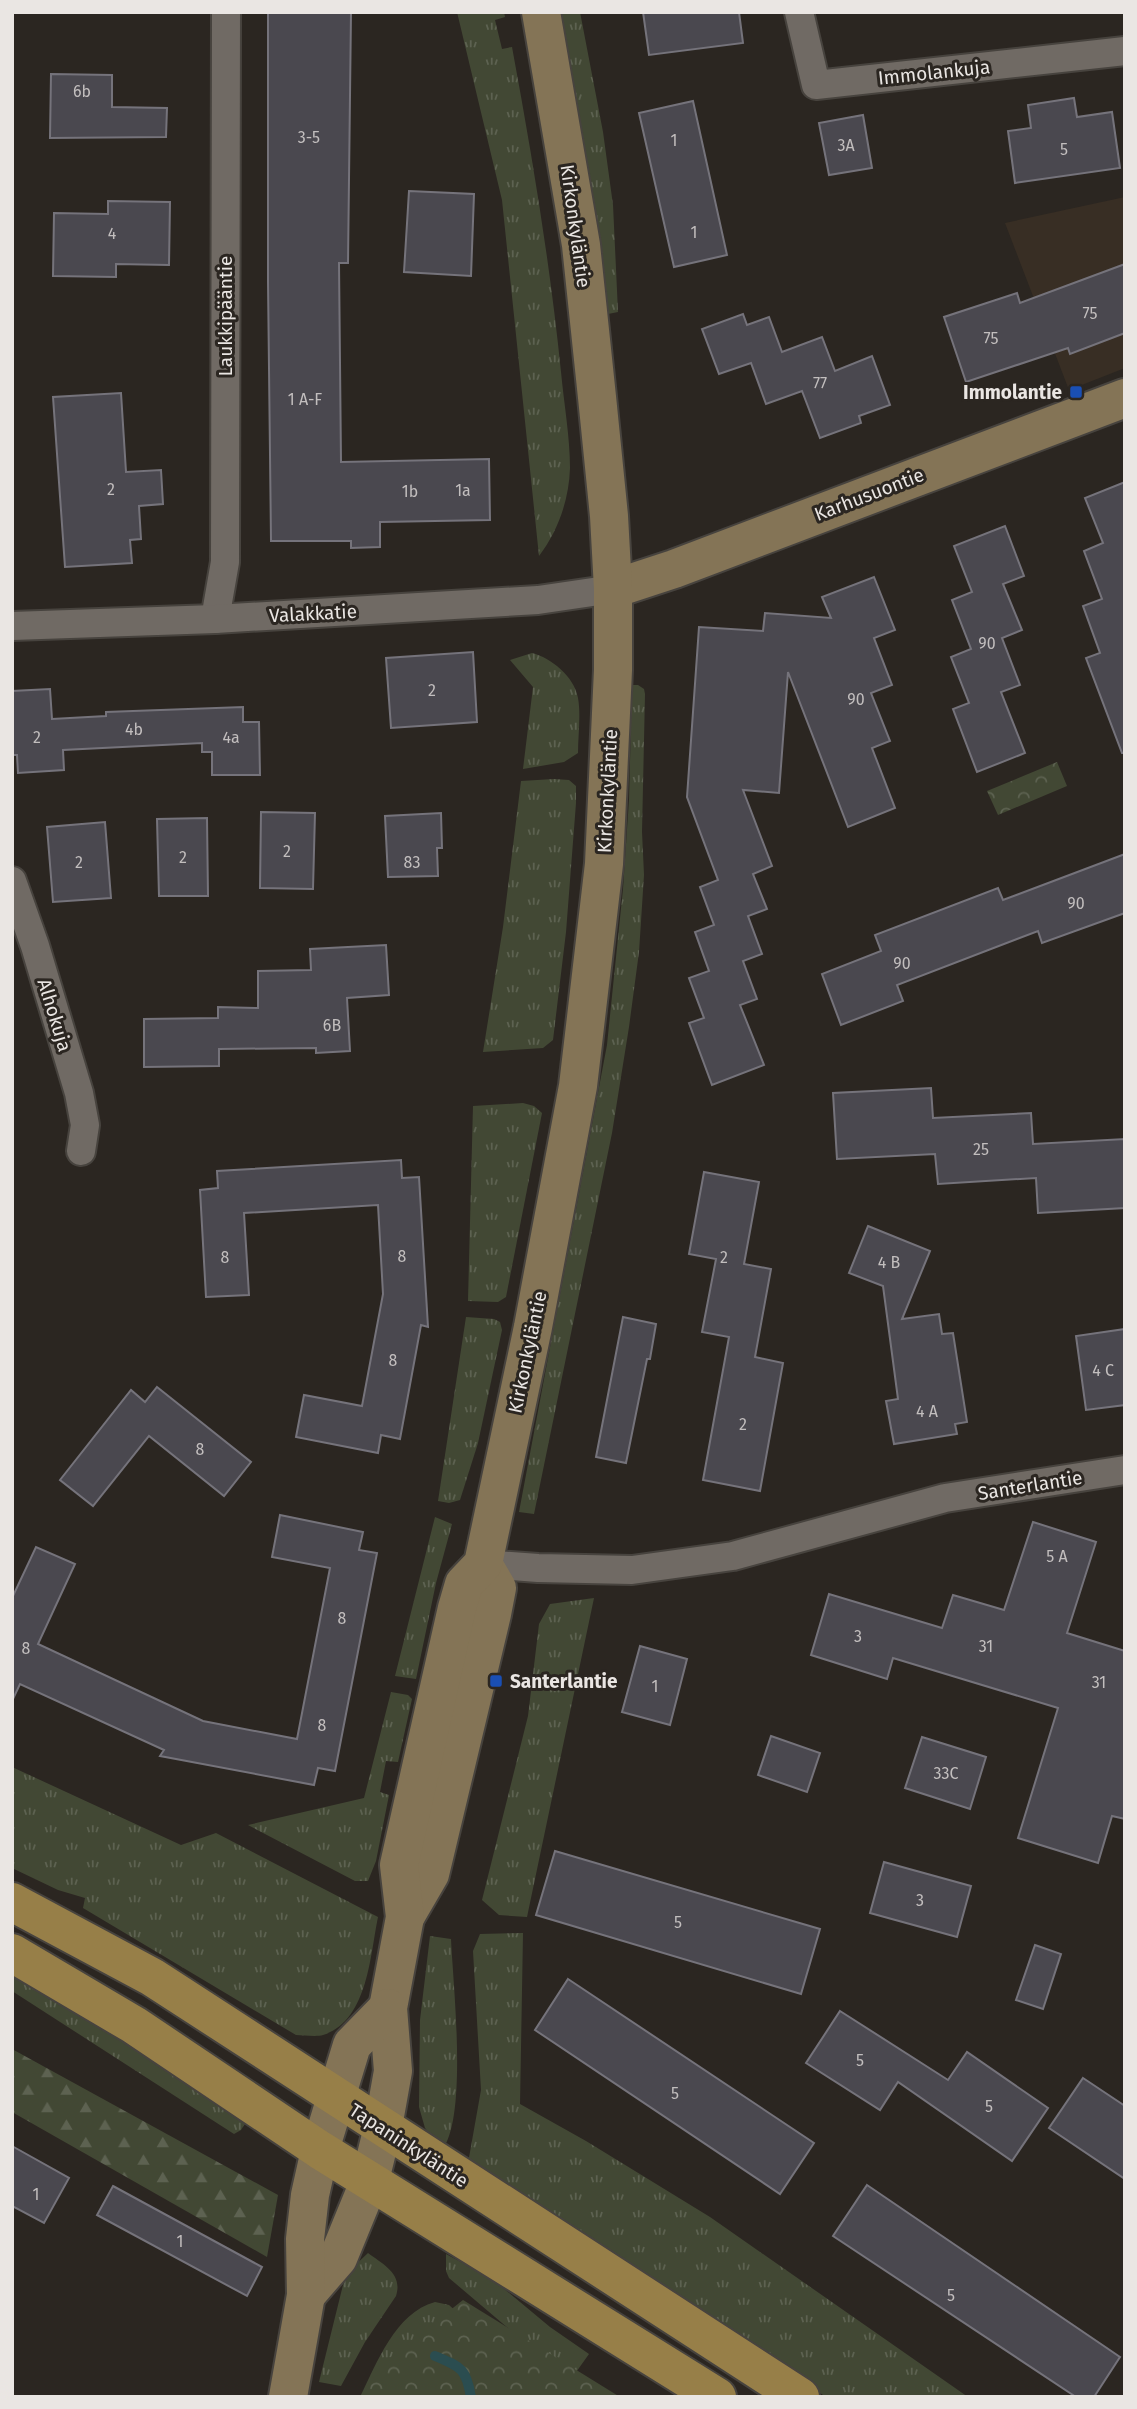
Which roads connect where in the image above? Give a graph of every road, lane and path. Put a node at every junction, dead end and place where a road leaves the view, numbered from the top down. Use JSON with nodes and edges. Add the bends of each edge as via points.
{"nodes":[{"id":1,"x":226,"y":12,"type":"edge"},
{"id":2,"x":541,"y":12,"type":"edge"},
{"id":3,"x":799,"y":12,"type":"edge"},
{"id":4,"x":1125,"y":51,"type":"edge"},
{"id":5,"x":1125,"y":398,"type":"edge"},
{"id":6,"x":613,"y":589,"type":"junction"},
{"id":7,"x":215,"y":618,"type":"junction"},
{"id":8,"x":12,"y":626,"type":"edge"},
{"id":9,"x":12,"y":881,"type":"edge"},
{"id":10,"x":81,"y":1151,"type":"dead end"},
{"id":11,"x":1125,"y":1470,"type":"edge"},
{"id":12,"x":482,"y":1564,"type":"junction"},
{"id":13,"x":12,"y":1902,"type":"edge"},
{"id":14,"x":12,"y":1953,"type":"edge"},
{"id":15,"x":388,"y":2008,"type":"junction"},
{"id":16,"x":335,"y":2097,"type":"junction"},
{"id":17,"x":383,"y":2127,"type":"junction"},
{"id":18,"x":320,"y":2150,"type":"junction"},
{"id":19,"x":370,"y":2180,"type":"junction"},
{"id":20,"x":306,"y":2295,"type":"junction"},
{"id":21,"x":288,"y":2397,"type":"edge"},
{"id":22,"x":717,"y":2397,"type":"edge"},
{"id":23,"x":800,"y":2397,"type":"edge"}],
"edges":[{"from":1,"to":7,"type":"street","name":"Laukkipääntie","via":[[225,562]]},
{"from":2,"to":6,"type":"street","name":"Kirkonkyläntie","via":[[581,245]]},
{"from":3,"to":4,"type":"street","name":"Immolankuja","via":[[816,85]]},
{"from":5,"to":6,"type":"street","name":"Karhusuontie"},
{"from":6,"to":7,"type":"street","name":"Valakkatie","via":[[538,600]]},
{"from":6,"to":12,"type":"street","name":"Kirkonkyläntie","via":[[604,864],[578,1086]]},
{"from":7,"to":8,"type":"street","name":"Valakkatie"},
{"from":9,"to":10,"type":"street","name":"Alhokuja","via":[[79,1093],[85,1125]]},
{"from":11,"to":12,"type":"street","name":"Santerlantie","via":[[945,1498],[733,1556],[632,1570]]},
{"from":12,"to":15,"type":"street","via":[[497,1588],[492,1614],[430,1874],[405,1917]]},
{"from":13,"to":16,"type":"main road","name":"Tapaninkyläntie","via":[[152,1978]]},
{"from":14,"to":18,"type":"main road","via":[[134,2025]]},
{"from":15,"to":16,"type":"street","via":[[352,2045]]},
{"from":15,"to":17,"type":"street","via":[[393,2071]]},
{"from":16,"to":17,"type":"main road","name":"Tapaninkyläntie"},
{"from":16,"to":18,"type":"street"},
{"from":17,"to":19,"type":"street"},
{"from":17,"to":23,"type":"main road","name":"Tapaninkyläntie"},
{"from":18,"to":19,"type":"main road"},
{"from":18,"to":20,"type":"street","via":[[305,2239]]},
{"from":19,"to":20,"type":"street","via":[[338,2258]]},
{"from":19,"to":22,"type":"main road"},
{"from":20,"to":21,"type":"street"}]}
